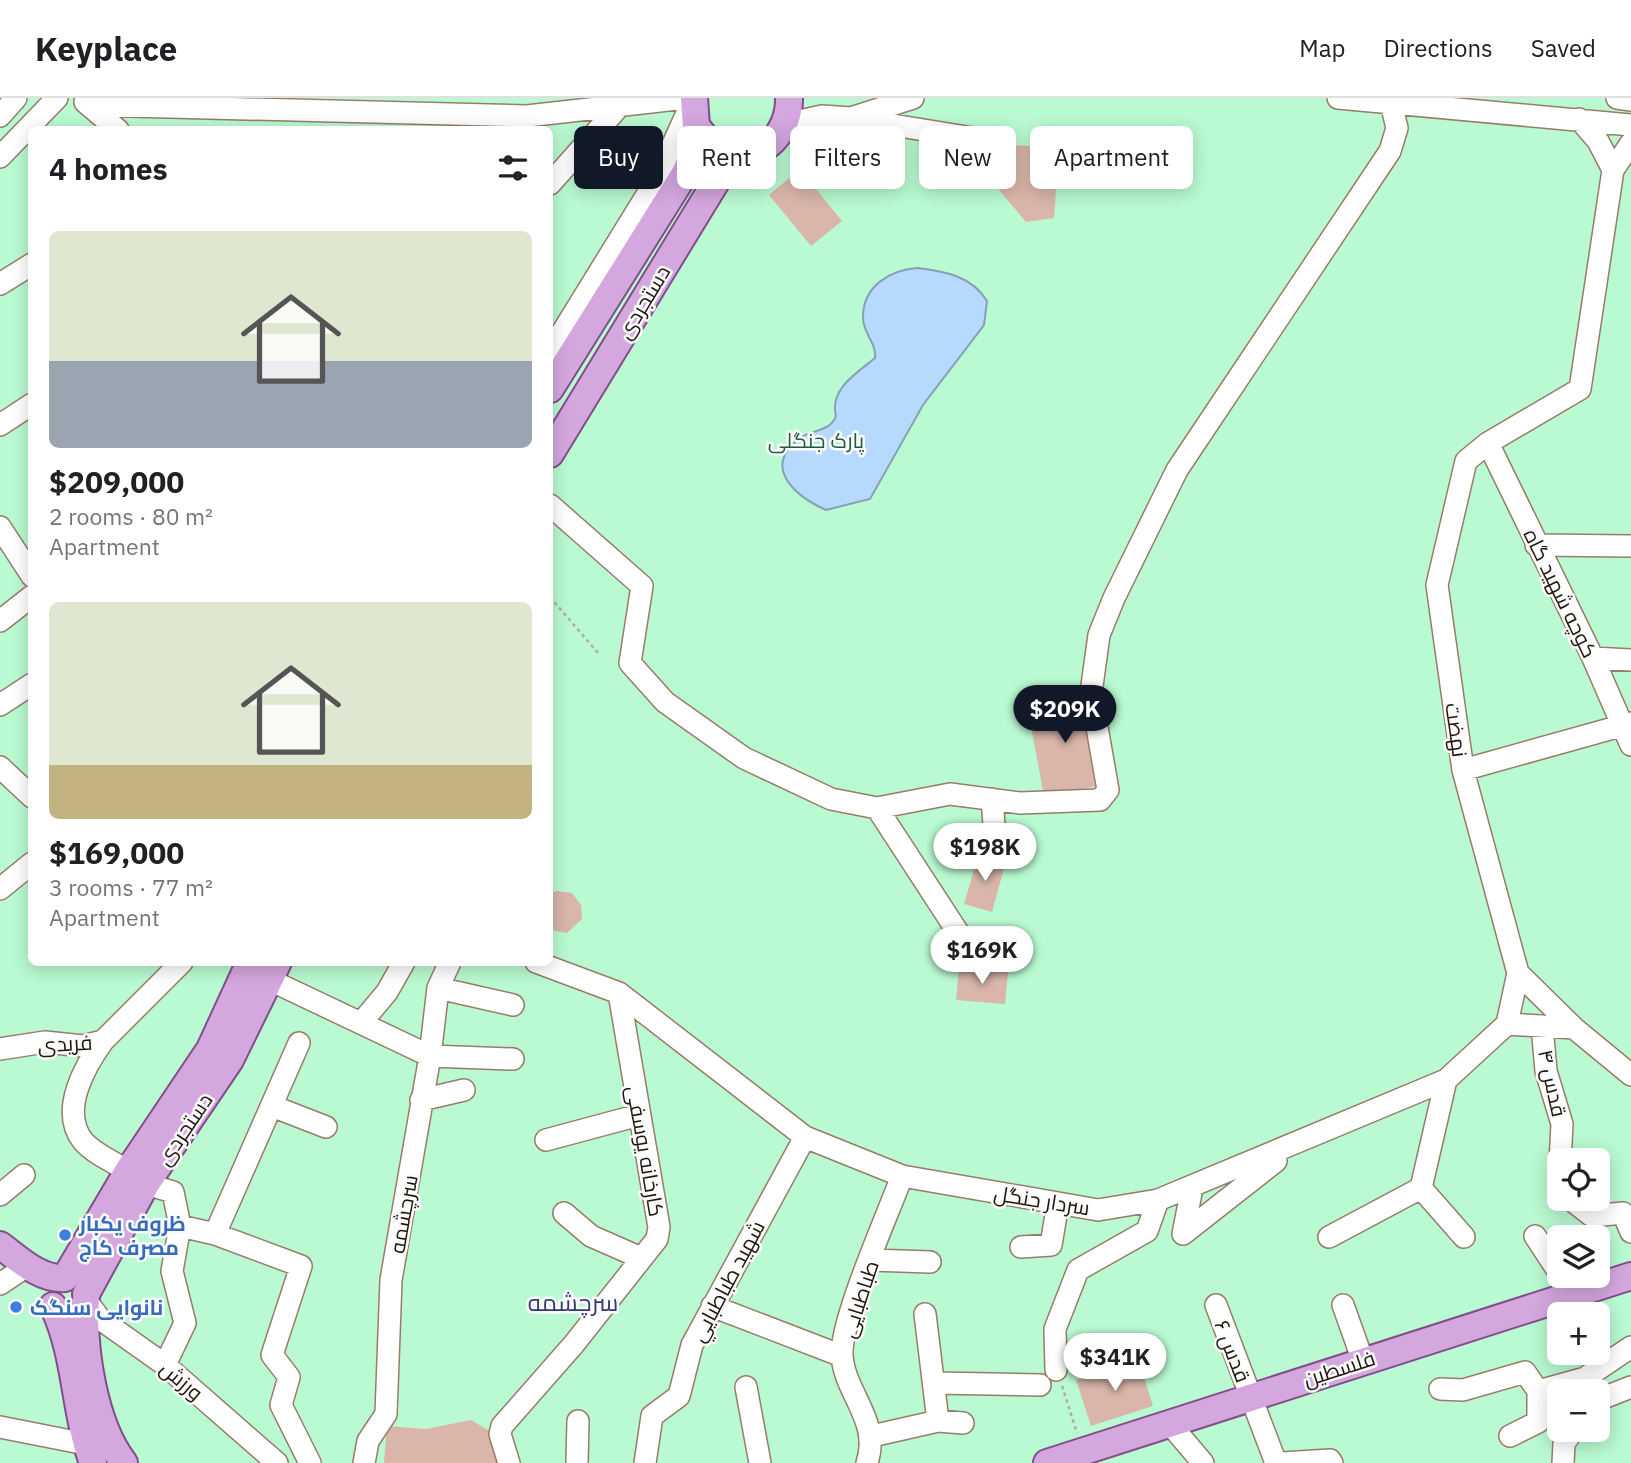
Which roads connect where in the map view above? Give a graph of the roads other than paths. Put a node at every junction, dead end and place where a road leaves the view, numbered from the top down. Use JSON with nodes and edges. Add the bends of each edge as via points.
{"nodes":[{"id":1,"x":16,"y":98,"type":"edge"},
{"id":2,"x":57,"y":98,"type":"edge"},
{"id":3,"x":507,"y":98,"type":"edge"},
{"id":4,"x":686,"y":98,"type":"edge"},
{"id":5,"x":694,"y":98,"type":"edge"},
{"id":6,"x":789,"y":98,"type":"edge"},
{"id":7,"x":913,"y":98,"type":"edge"},
{"id":8,"x":1338,"y":98,"type":"edge"},
{"id":9,"x":1617,"y":98,"type":"edge"},
{"id":10,"x":1631,"y":100,"type":"edge"},
{"id":11,"x":84,"y":102,"type":"edge"},
{"id":12,"x":623,"y":102,"type":"edge"},
{"id":13,"x":221,"y":103,"type":"edge"},
{"id":14,"x":1391,"y":103,"type":"junction"},
{"id":15,"x":328,"y":104,"type":"edge"},
{"id":16,"x":1440,"y":107,"type":"junction"},
{"id":17,"x":0,"y":116,"type":"edge"},
{"id":18,"x":527,"y":116,"type":"junction"},
{"id":19,"x":851,"y":118,"type":"junction"},
{"id":20,"x":1579,"y":119,"type":"junction"},
{"id":21,"x":462,"y":122,"type":"edge"},
{"id":22,"x":786,"y":124,"type":"junction"},
{"id":23,"x":696,"y":125,"type":"joint"},
{"id":24,"x":1631,"y":125,"type":"edge"},
{"id":25,"x":30,"y":126,"type":"edge"},
{"id":26,"x":113,"y":126,"type":"edge"},
{"id":27,"x":309,"y":126,"type":"edge"},
{"id":28,"x":28,"y":128,"type":"edge"},
{"id":29,"x":919,"y":129,"type":"edge"},
{"id":30,"x":776,"y":137,"type":"edge"},
{"id":31,"x":1631,"y":143,"type":"edge"},
{"id":32,"x":1390,"y":151,"type":"junction"},
{"id":33,"x":0,"y":157,"type":"edge"},
{"id":34,"x":1613,"y":170,"type":"junction"},
{"id":35,"x":553,"y":181,"type":"edge"},
{"id":36,"x":712,"y":189,"type":"edge"},
{"id":37,"x":28,"y":266,"type":"edge"},
{"id":38,"x":0,"y":284,"type":"edge"},
{"id":39,"x":553,"y":347,"type":"edge"},
{"id":40,"x":553,"y":384,"type":"edge"},
{"id":41,"x":28,"y":407,"type":"edge"},
{"id":42,"x":0,"y":425,"type":"edge"},
{"id":43,"x":1488,"y":443,"type":"junction"},
{"id":44,"x":553,"y":449,"type":"edge"},
{"id":45,"x":553,"y":508,"type":"edge"},
{"id":46,"x":0,"y":527,"type":"edge"},
{"id":47,"x":1536,"y":545,"type":"junction"},
{"id":48,"x":1631,"y":546,"type":"edge"},
{"id":49,"x":28,"y":570,"type":"edge"},
{"id":50,"x":28,"y":599,"type":"edge"},
{"id":51,"x":0,"y":621,"type":"edge"},
{"id":52,"x":1593,"y":658,"type":"junction"},
{"id":53,"x":1631,"y":660,"type":"edge"},
{"id":54,"x":28,"y":687,"type":"edge"},
{"id":55,"x":0,"y":705,"type":"edge"},
{"id":56,"x":1626,"y":724,"type":"edge"},
{"id":57,"x":1631,"y":745,"type":"edge"},
{"id":58,"x":0,"y":767,"type":"edge"},
{"id":59,"x":1463,"y":770,"type":"junction"},
{"id":60,"x":28,"y":793,"type":"edge"},
{"id":61,"x":992,"y":799,"type":"junction"},
{"id":62,"x":877,"y":808,"type":"junction"},
{"id":63,"x":996,"y":850,"type":"dead end"},
{"id":64,"x":28,"y":866,"type":"edge"},
{"id":65,"x":0,"y":889,"type":"edge"},
{"id":66,"x":976,"y":960,"type":"dead end"},
{"id":67,"x":179,"y":966,"type":"edge"},
{"id":68,"x":248,"y":966,"type":"edge"},
{"id":69,"x":402,"y":966,"type":"edge"},
{"id":70,"x":448,"y":966,"type":"edge"},
{"id":71,"x":548,"y":966,"type":"edge"},
{"id":72,"x":274,"y":971,"type":"edge"},
{"id":73,"x":1518,"y":973,"type":"junction"},
{"id":74,"x":439,"y":988,"type":"junction"},
{"id":75,"x":619,"y":993,"type":"junction"},
{"id":76,"x":513,"y":1005,"type":"dead end"},
{"id":77,"x":362,"y":1023,"type":"junction"},
{"id":78,"x":1507,"y":1024,"type":"junction"},
{"id":79,"x":1542,"y":1026,"type":"junction"},
{"id":80,"x":1574,"y":1028,"type":"junction"},
{"id":81,"x":103,"y":1041,"type":"junction"},
{"id":82,"x":299,"y":1043,"type":"dead end"},
{"id":83,"x":0,"y":1049,"type":"edge"},
{"id":84,"x":430,"y":1056,"type":"junction"},
{"id":85,"x":513,"y":1059,"type":"dead end"},
{"id":86,"x":1631,"y":1075,"type":"edge"},
{"id":87,"x":1446,"y":1080,"type":"junction"},
{"id":88,"x":464,"y":1090,"type":"dead end"},
{"id":89,"x":421,"y":1100,"type":"junction"},
{"id":90,"x":272,"y":1106,"type":"junction"},
{"id":91,"x":639,"y":1115,"type":"junction"},
{"id":92,"x":326,"y":1127,"type":"dead end"},
{"id":93,"x":805,"y":1137,"type":"junction"},
{"id":94,"x":547,"y":1140,"type":"dead end"},
{"id":95,"x":1299,"y":1143,"type":"junction"},
{"id":96,"x":1561,"y":1148,"type":"edge"},
{"id":97,"x":24,"y":1175,"type":"dead end"},
{"id":98,"x":902,"y":1176,"type":"junction"},
{"id":99,"x":137,"y":1178,"type":"junction"},
{"id":100,"x":1192,"y":1188,"type":"junction"},
{"id":101,"x":1421,"y":1188,"type":"junction"},
{"id":102,"x":0,"y":1195,"type":"edge"},
{"id":103,"x":1158,"y":1200,"type":"junction"},
{"id":104,"x":1058,"y":1203,"type":"junction"},
{"id":105,"x":1586,"y":1211,"type":"edge"},
{"id":106,"x":564,"y":1213,"type":"dead end"},
{"id":107,"x":180,"y":1226,"type":"junction"},
{"id":108,"x":1631,"y":1232,"type":"edge"},
{"id":109,"x":215,"y":1234,"type":"junction"},
{"id":110,"x":1535,"y":1236,"type":"dead end"},
{"id":111,"x":1329,"y":1237,"type":"dead end"},
{"id":112,"x":1464,"y":1237,"type":"dead end"},
{"id":113,"x":0,"y":1245,"type":"edge"},
{"id":114,"x":1021,"y":1247,"type":"dead end"},
{"id":115,"x":1547,"y":1254,"type":"edge"},
{"id":116,"x":641,"y":1258,"type":"junction"},
{"id":117,"x":871,"y":1259,"type":"junction"},
{"id":118,"x":930,"y":1262,"type":"dead end"},
{"id":119,"x":27,"y":1266,"type":"junction"},
{"id":120,"x":1630,"y":1279,"type":"edge"},
{"id":121,"x":1610,"y":1280,"type":"edge"},
{"id":122,"x":0,"y":1284,"type":"edge"},
{"id":123,"x":1567,"y":1288,"type":"edge"},
{"id":124,"x":57,"y":1295,"type":"junction"},
{"id":125,"x":86,"y":1297,"type":"junction"},
{"id":126,"x":1216,"y":1305,"type":"dead end"},
{"id":127,"x":1343,"y":1305,"type":"dead end"},
{"id":128,"x":712,"y":1306,"type":"junction"},
{"id":129,"x":925,"y":1314,"type":"dead end"},
{"id":130,"x":1631,"y":1347,"type":"edge"},
{"id":131,"x":842,"y":1356,"type":"junction"},
{"id":132,"x":1363,"y":1361,"type":"junction"},
{"id":133,"x":165,"y":1365,"type":"junction"},
{"id":134,"x":1056,"y":1370,"type":"road end"},
{"id":135,"x":1593,"y":1379,"type":"edge"},
{"id":136,"x":934,"y":1384,"type":"junction"},
{"id":137,"x":1040,"y":1385,"type":"dead end"},
{"id":138,"x":746,"y":1387,"type":"dead end"},
{"id":139,"x":1631,"y":1387,"type":"edge"},
{"id":140,"x":1440,"y":1389,"type":"dead end"},
{"id":141,"x":1547,"y":1390,"type":"edge"},
{"id":142,"x":1538,"y":1391,"type":"junction"},
{"id":143,"x":1610,"y":1395,"type":"edge"},
{"id":144,"x":1251,"y":1396,"type":"junction"},
{"id":145,"x":578,"y":1420,"type":"dead end"},
{"id":146,"x":938,"y":1421,"type":"junction"},
{"id":147,"x":963,"y":1423,"type":"dead end"},
{"id":148,"x":1170,"y":1424,"type":"junction"},
{"id":149,"x":0,"y":1427,"type":"edge"},
{"id":150,"x":872,"y":1436,"type":"junction"},
{"id":151,"x":1510,"y":1436,"type":"dead end"},
{"id":152,"x":1565,"y":1442,"type":"edge"},
{"id":153,"x":1091,"y":1451,"type":"edge"},
{"id":154,"x":89,"y":1453,"type":"edge"},
{"id":155,"x":124,"y":1463,"type":"edge"},
{"id":156,"x":277,"y":1463,"type":"edge"},
{"id":157,"x":310,"y":1463,"type":"edge"},
{"id":158,"x":364,"y":1463,"type":"edge"},
{"id":159,"x":509,"y":1463,"type":"edge"},
{"id":160,"x":576,"y":1463,"type":"edge"},
{"id":161,"x":645,"y":1463,"type":"edge"},
{"id":162,"x":761,"y":1463,"type":"edge"},
{"id":163,"x":867,"y":1463,"type":"edge"},
{"id":164,"x":1047,"y":1463,"type":"edge"},
{"id":165,"x":1203,"y":1463,"type":"edge"},
{"id":166,"x":1276,"y":1463,"type":"edge"},
{"id":167,"x":1282,"y":1463,"type":"edge"},
{"id":168,"x":1332,"y":1463,"type":"edge"},
{"id":169,"x":1563,"y":1463,"type":"edge"}],
"edges":[{"from":1,"to":17,"type":"street"},
{"from":2,"to":25,"type":"street"},
{"from":3,"to":18,"type":"street"},
{"from":4,"to":12,"type":"street"},
{"from":5,"to":23,"type":"main road","name":"دستجردی"},
{"from":5,"to":39,"type":"street","via":[[658,177]]},
{"from":6,"to":22,"type":"main road"},
{"from":7,"to":19,"type":"street"},
{"from":8,"to":14,"type":"street"},
{"from":9,"to":10,"type":"street"},
{"from":11,"to":13,"type":"street"},
{"from":11,"to":26,"type":"street"},
{"from":12,"to":18,"type":"street"},
{"from":12,"to":35,"type":"street"},
{"from":13,"to":15,"type":"street"},
{"from":14,"to":16,"type":"street"},
{"from":14,"to":32,"type":"street","via":[[1397,128]]},
{"from":15,"to":21,"type":"street"},
{"from":15,"to":27,"type":"street"},
{"from":16,"to":20,"type":"street"},
{"from":16,"to":32,"type":"street","via":[[1410,125]]},
{"from":18,"to":21,"type":"street"},
{"from":19,"to":22,"type":"street","via":[[822,116]]},
{"from":19,"to":29,"type":"street"},
{"from":20,"to":24,"type":"street"},
{"from":20,"to":34,"type":"street","via":[[1598,141]]},
{"from":22,"to":30,"type":"main road"},
{"from":23,"to":40,"type":"main road","name":"دستجردی","via":[[687,170]]},
{"from":28,"to":33,"type":"street"},
{"from":31,"to":34,"type":"street"},
{"from":32,"to":61,"type":"street","via":[[1177,470],[1114,598],[1099,635],[1091,693],[1108,790],[1100,800],[1020,803]]},
{"from":34,"to":43,"type":"street","name":"نهضت","via":[[1580,389]]},
{"from":36,"to":44,"type":"main road","name":"دستجردی"},
{"from":37,"to":38,"type":"street"},
{"from":41,"to":42,"type":"street"},
{"from":43,"to":47,"type":"street","name":"کوچه شهید گاه"},
{"from":43,"to":59,"type":"street","name":"نهضت","via":[[1466,461],[1437,585]]},
{"from":45,"to":62,"type":"street","via":[[642,586],[630,663],[665,702],[744,758],[831,799]]},
{"from":46,"to":49,"type":"street"},
{"from":47,"to":48,"type":"street"},
{"from":47,"to":52,"type":"street","name":"کوچه شهید گاه"},
{"from":50,"to":51,"type":"street"},
{"from":52,"to":53,"type":"street"},
{"from":52,"to":56,"type":"street","name":"کوچه شهید گاه"},
{"from":54,"to":55,"type":"street"},
{"from":56,"to":57,"type":"street","name":"کوچه شهید گاه"},
{"from":56,"to":59,"type":"street"},
{"from":58,"to":60,"type":"street"},
{"from":59,"to":73,"type":"street","name":"نهضت"},
{"from":61,"to":62,"type":"street","via":[[950,794]]},
{"from":61,"to":63,"type":"street"},
{"from":62,"to":66,"type":"street"},
{"from":64,"to":65,"type":"street"},
{"from":67,"to":81,"type":"street","name":"فریدی"},
{"from":68,"to":99,"type":"main road","name":"دستجردی","via":[[210,1049]]},
{"from":69,"to":77,"type":"street"},
{"from":70,"to":74,"type":"street","name":"سرچشمه"},
{"from":71,"to":75,"type":"street","name":"سردار جنگل"},
{"from":72,"to":77,"type":"street"},
{"from":72,"to":99,"type":"main road","name":"دستجردی","via":[[230,1060]]},
{"from":73,"to":78,"type":"street","name":"نهضت"},
{"from":73,"to":80,"type":"street"},
{"from":74,"to":76,"type":"street"},
{"from":74,"to":84,"type":"street","name":"سرچشمه"},
{"from":75,"to":91,"type":"street","name":"کارخانه یوسفی"},
{"from":75,"to":93,"type":"street","name":"سردار جنگل"},
{"from":77,"to":84,"type":"street"},
{"from":78,"to":79,"type":"street"},
{"from":78,"to":87,"type":"street","name":"سردار جنگل"},
{"from":79,"to":80,"type":"street"},
{"from":79,"to":96,"type":"street","name":"قدس ۴","via":[[1546,1071],[1562,1124]]},
{"from":80,"to":86,"type":"street"},
{"from":81,"to":83,"type":"street","name":"فریدی"},
{"from":81,"to":99,"type":"street","via":[[79,1082],[75,1127],[83,1141]]},
{"from":82,"to":90,"type":"street"},
{"from":84,"to":85,"type":"street"},
{"from":84,"to":89,"type":"street","name":"سرچشمه"},
{"from":87,"to":95,"type":"street","name":"سردار جنگل"},
{"from":87,"to":101,"type":"street"},
{"from":88,"to":89,"type":"street"},
{"from":89,"to":158,"type":"street","name":"سرچشمه","via":[[391,1280],[386,1414],[368,1441]]},
{"from":90,"to":92,"type":"street"},
{"from":90,"to":109,"type":"street"},
{"from":91,"to":94,"type":"street"},
{"from":91,"to":116,"type":"street","name":"کارخانه یوسفی","via":[[659,1227],[657,1239]]},
{"from":93,"to":98,"type":"street","name":"سردار جنگل"},
{"from":93,"to":128,"type":"street","name":"شهيد طباطبايي"},
{"from":95,"to":100,"type":"street","name":"سردار جنگل"},
{"from":95,"to":100,"type":"street","via":[[1183,1234]]},
{"from":97,"to":102,"type":"street"},
{"from":98,"to":104,"type":"street","name":"سردار جنگل"},
{"from":98,"to":117,"type":"street","name":"طباطبایی"},
{"from":99,"to":107,"type":"street","via":[[173,1192]]},
{"from":99,"to":124,"type":"main road","name":"دستجردی"},
{"from":99,"to":125,"type":"main road","name":"دستجردی"},
{"from":100,"to":103,"type":"street","name":"سردار جنگل"},
{"from":101,"to":111,"type":"street"},
{"from":101,"to":112,"type":"street"},
{"from":103,"to":104,"type":"street","name":"سردار جنگل","via":[[1098,1210]]},
{"from":103,"to":134,"type":"street","via":[[1147,1231],[1078,1270],[1055,1329]]},
{"from":104,"to":114,"type":"street","via":[[1051,1245]]},
{"from":105,"to":108,"type":"street","via":[[1592,1216],[1623,1213]]},
{"from":106,"to":116,"type":"street","via":[[591,1236]]},
{"from":107,"to":109,"type":"street"},
{"from":107,"to":133,"type":"street","via":[[172,1271],[186,1323]]},
{"from":109,"to":157,"type":"street","via":[[301,1266],[272,1355],[289,1377],[281,1405]]},
{"from":110,"to":115,"type":"street"},
{"from":113,"to":119,"type":"main road"},
{"from":116,"to":159,"type":"street","name":"کارخانه یوسفی","via":[[502,1426]]},
{"from":117,"to":118,"type":"street"},
{"from":117,"to":131,"type":"street","name":"طباطبایی","via":[[846,1329]]},
{"from":119,"to":122,"type":"street"},
{"from":119,"to":124,"type":"main road","via":[[52,1278]]},
{"from":120,"to":121,"type":"main road","name":"فلسطین"},
{"from":123,"to":132,"type":"main road","name":"فلسطین"},
{"from":124,"to":125,"type":"main road","via":[[79,1281]]},
{"from":124,"to":154,"type":"main road"},
{"from":125,"to":133,"type":"street","name":"ورزش","via":[[100,1319]]},
{"from":125,"to":155,"type":"main road","name":"دستجردی","via":[[85,1339],[103,1428]]},
{"from":126,"to":144,"type":"street","name":"قدس ۶"},
{"from":127,"to":132,"type":"street"},
{"from":128,"to":131,"type":"street"},
{"from":128,"to":161,"type":"street","name":"شهيد طباطبايي","via":[[692,1345],[679,1396],[652,1416]]},
{"from":129,"to":136,"type":"street"},
{"from":130,"to":135,"type":"street"},
{"from":131,"to":150,"type":"street","name":"طباطبایی"},
{"from":132,"to":144,"type":"main road","name":"فلسطین"},
{"from":133,"to":156,"type":"street","name":"ورزش"},
{"from":136,"to":137,"type":"street"},
{"from":136,"to":146,"type":"street"},
{"from":138,"to":162,"type":"street"},
{"from":139,"to":143,"type":"street"},
{"from":140,"to":142,"type":"street","via":[[1463,1390],[1525,1372]]},
{"from":141,"to":142,"type":"street"},
{"from":142,"to":151,"type":"street","via":[[1538,1422]]},
{"from":144,"to":148,"type":"main road","name":"فلسطین"},
{"from":144,"to":166,"type":"street","name":"قدس ۶"},
{"from":145,"to":160,"type":"street"},
{"from":146,"to":147,"type":"street"},
{"from":146,"to":150,"type":"street"},
{"from":148,"to":153,"type":"main road","name":"فلسطین"},
{"from":148,"to":165,"type":"street"},
{"from":149,"to":154,"type":"street"},
{"from":150,"to":163,"type":"street"},
{"from":152,"to":169,"type":"street"},
{"from":153,"to":164,"type":"main road","name":"فلسطین"},
{"from":167,"to":168,"type":"street"}]}
